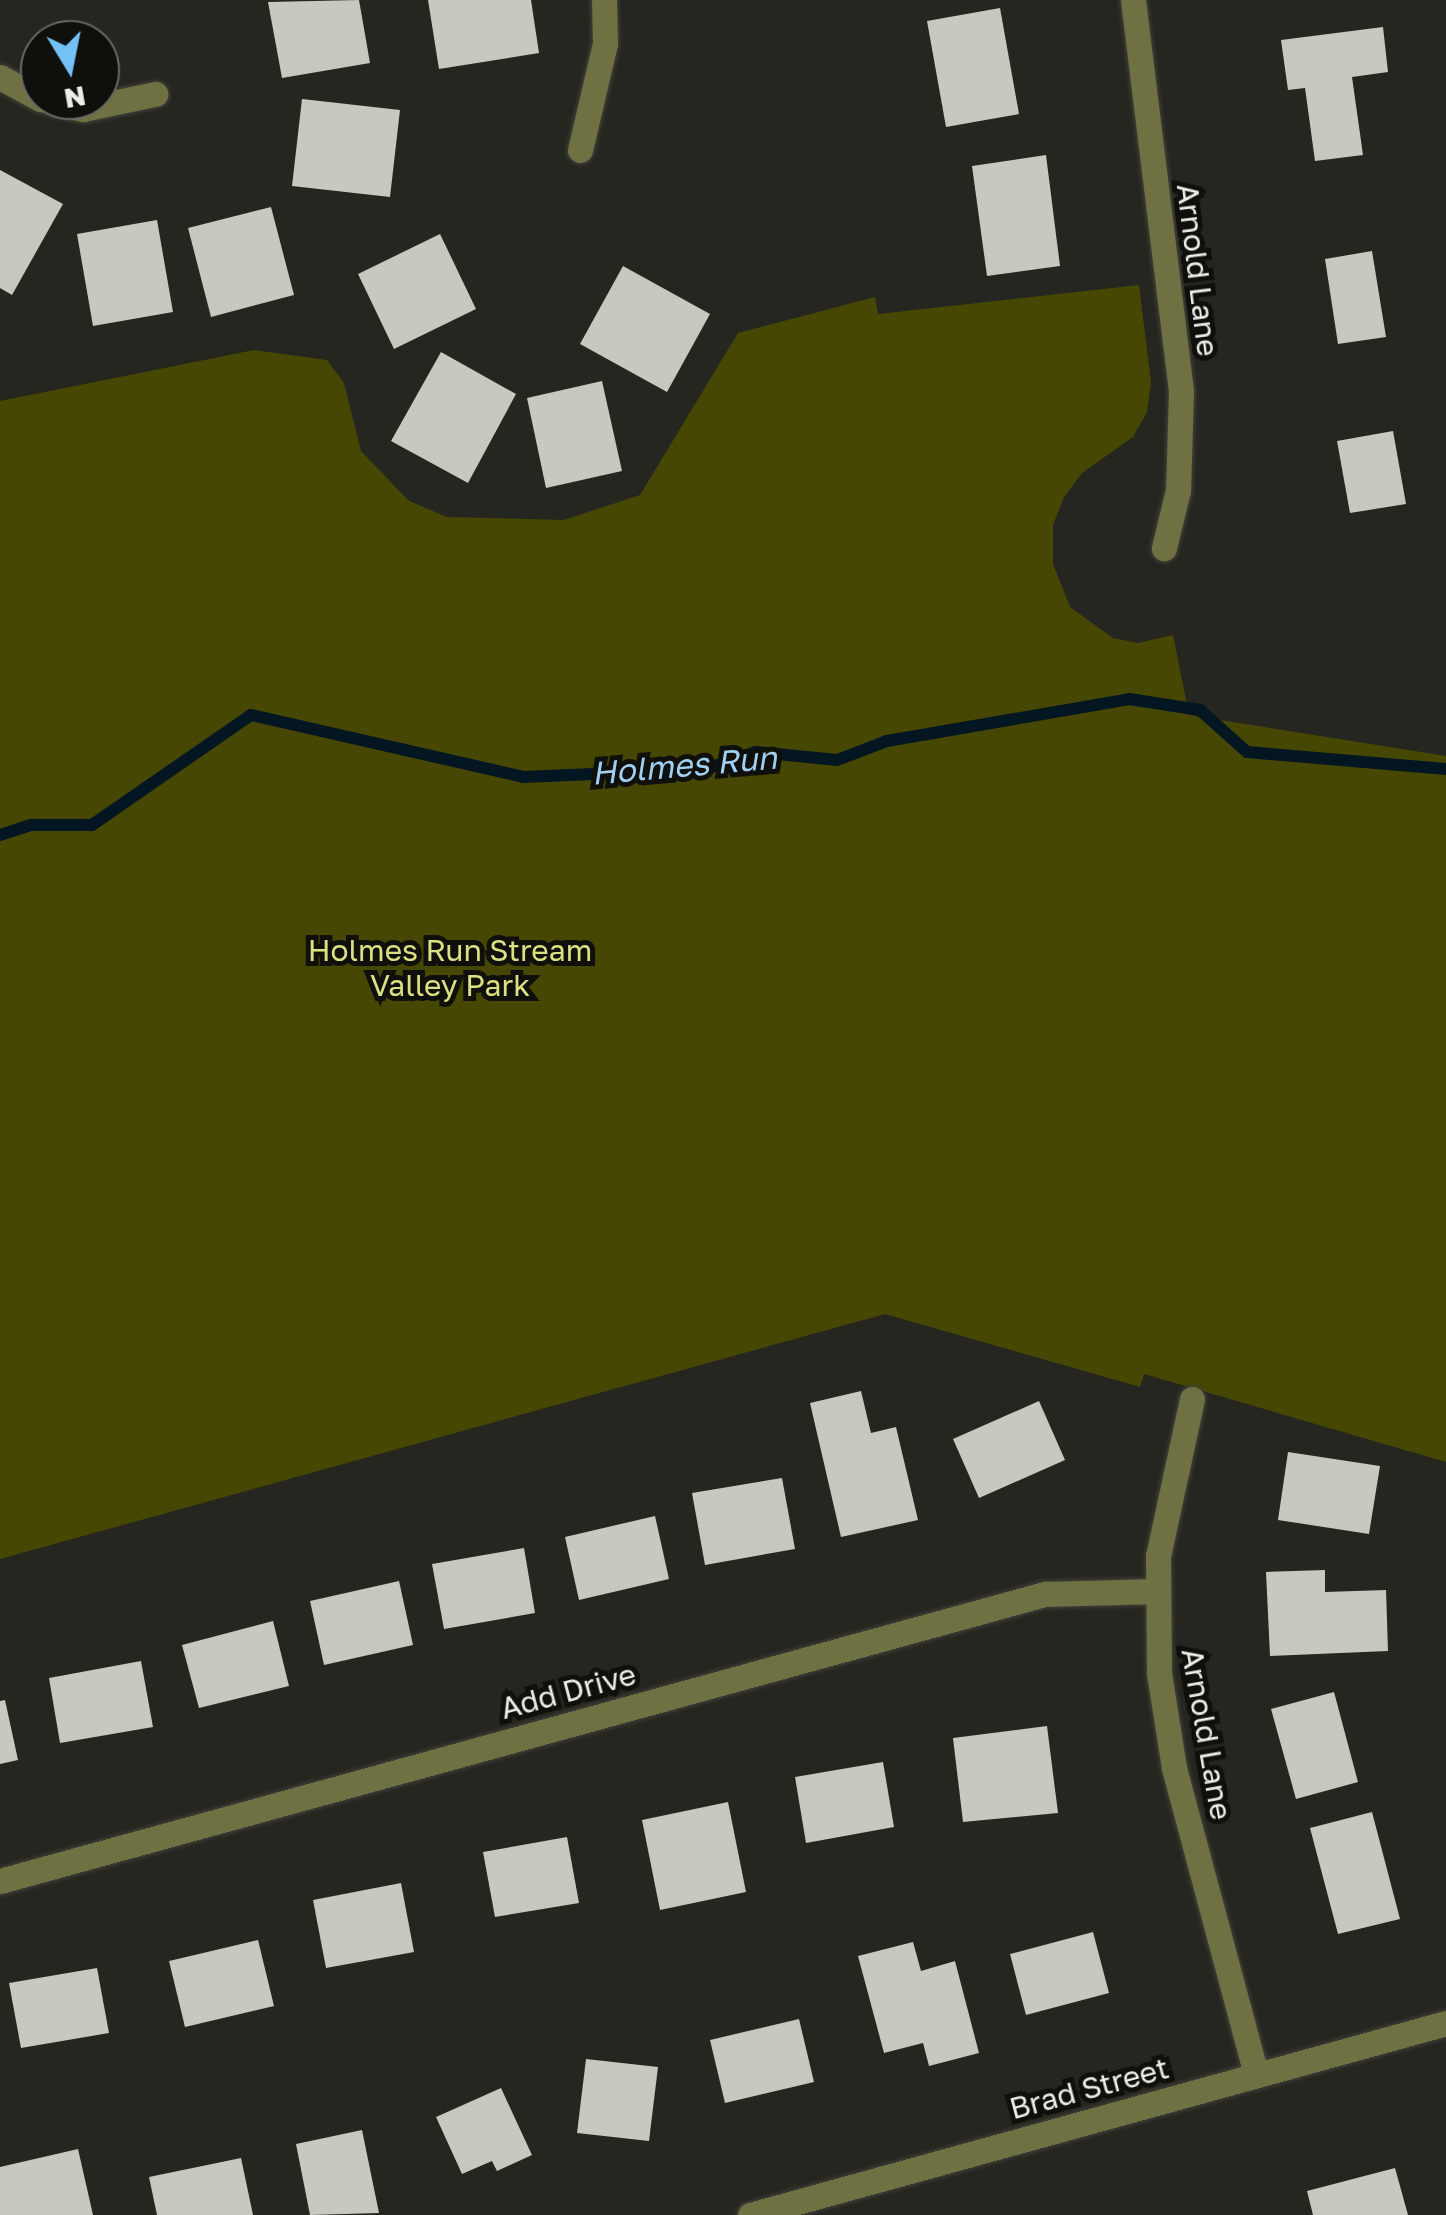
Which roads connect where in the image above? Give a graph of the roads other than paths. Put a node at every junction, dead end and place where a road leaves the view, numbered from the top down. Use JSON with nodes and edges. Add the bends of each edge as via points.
{"nodes":[{"id":1,"x":604,"y":0,"type":"edge"},
{"id":2,"x":1133,"y":0,"type":"edge"},
{"id":3,"x":156,"y":94,"type":"dead end"},
{"id":4,"x":120,"y":101,"type":"edge"},
{"id":5,"x":580,"y":150,"type":"dead end"},
{"id":6,"x":1164,"y":548,"type":"dead end"},
{"id":7,"x":1192,"y":1399,"type":"dead end"},
{"id":8,"x":1156,"y":1591,"type":"junction"},
{"id":9,"x":0,"y":1881,"type":"edge"},
{"id":10,"x":1446,"y":2022,"type":"edge"},
{"id":11,"x":1256,"y":2075,"type":"junction"},
{"id":12,"x":750,"y":2215,"type":"edge"}],
"edges":[{"from":1,"to":5,"type":"street","via":[[605,43]]},
{"from":2,"to":6,"type":"street","name":"Arnold Lane","via":[[1181,391],[1178,490]]},
{"from":3,"to":4,"type":"street"},
{"from":7,"to":8,"type":"street","name":"Arnold Lane"},
{"from":8,"to":9,"type":"street","name":"Add Drive","via":[[1045,1594]]},
{"from":8,"to":11,"type":"street","name":"Arnold Lane","via":[[1159,1673],[1174,1768]]},
{"from":10,"to":11,"type":"street","name":"Brad Street"},
{"from":11,"to":12,"type":"street","name":"Brad Street"}]}
